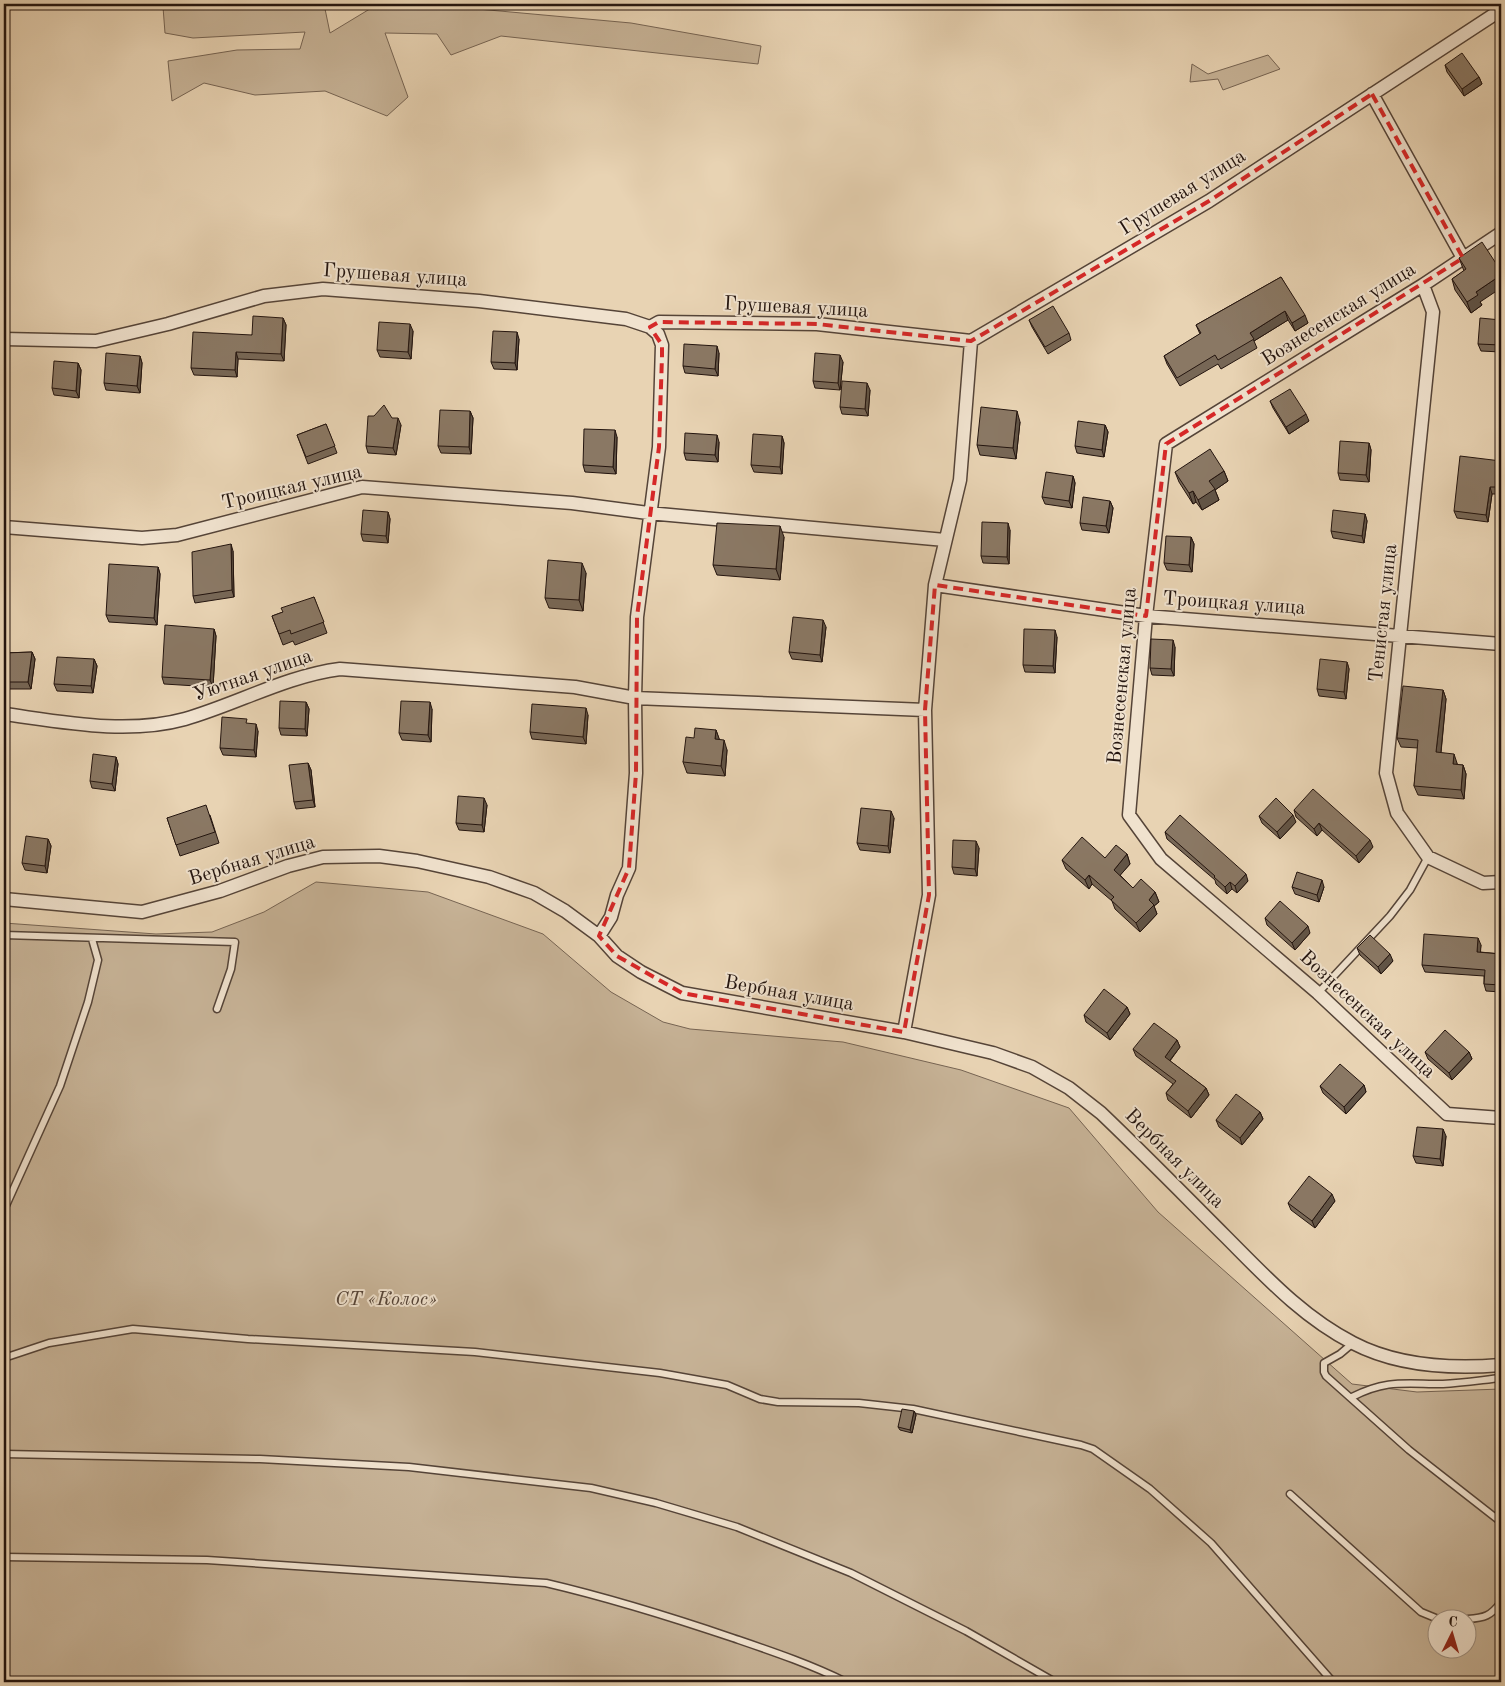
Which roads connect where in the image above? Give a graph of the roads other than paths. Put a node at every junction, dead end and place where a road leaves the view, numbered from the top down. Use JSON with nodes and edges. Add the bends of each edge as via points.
{"nodes":[{"id":1,"x":1501,"y":10,"type":"edge"},
{"id":2,"x":1372,"y":94,"type":"junction"},
{"id":3,"x":1501,"y":234,"type":"edge"},
{"id":4,"x":1463,"y":258,"type":"junction"},
{"id":5,"x":1423,"y":285,"type":"junction"},
{"id":6,"x":650,"y":327,"type":"junction"},
{"id":7,"x":4,"y":339,"type":"edge"},
{"id":8,"x":971,"y":341,"type":"junction"},
{"id":9,"x":648,"y":513,"type":"junction"},
{"id":10,"x":4,"y":527,"type":"edge"},
{"id":11,"x":945,"y":540,"type":"junction"},
{"id":12,"x":935,"y":585,"type":"junction"},
{"id":13,"x":1146,"y":616,"type":"junction"},
{"id":14,"x":1401,"y":636,"type":"junction"},
{"id":15,"x":1501,"y":644,"type":"edge"},
{"id":16,"x":635,"y":698,"type":"junction"},
{"id":17,"x":925,"y":710,"type":"junction"},
{"id":18,"x":4,"y":714,"type":"edge"},
{"id":19,"x":1428,"y":857,"type":"junction"},
{"id":20,"x":1501,"y":882,"type":"edge"},
{"id":21,"x":4,"y":899,"type":"edge"},
{"id":22,"x":4,"y":935,"type":"edge"},
{"id":23,"x":600,"y":936,"type":"junction"},
{"id":24,"x":92,"y":939,"type":"junction"},
{"id":25,"x":1318,"y":993,"type":"junction"},
{"id":26,"x":217,"y":1009,"type":"dead end"},
{"id":27,"x":904,"y":1032,"type":"junction"},
{"id":28,"x":1501,"y":1118,"type":"edge"},
{"id":29,"x":4,"y":1210,"type":"edge"},
{"id":30,"x":1354,"y":1343,"type":"junction"},
{"id":31,"x":4,"y":1358,"type":"edge"},
{"id":32,"x":1501,"y":1365,"type":"edge"},
{"id":33,"x":1501,"y":1378,"type":"edge"},
{"id":34,"x":1352,"y":1397,"type":"junction"},
{"id":35,"x":4,"y":1454,"type":"edge"},
{"id":36,"x":1290,"y":1494,"type":"dead end"},
{"id":37,"x":1501,"y":1522,"type":"edge"},
{"id":38,"x":4,"y":1557,"type":"edge"},
{"id":39,"x":1501,"y":1602,"type":"edge"},
{"id":40,"x":1428,"y":1614,"type":"edge"},
{"id":41,"x":1478,"y":1618,"type":"edge"},
{"id":42,"x":846,"y":1682,"type":"edge"},
{"id":43,"x":1055,"y":1682,"type":"edge"},
{"id":44,"x":1333,"y":1682,"type":"edge"}],
"edges":[{"from":1,"to":2,"type":"street","name":"Грушевая улица"},
{"from":2,"to":4,"type":"street"},
{"from":2,"to":8,"type":"street","name":"Грушевая улица","via":[[1209,201]]},
{"from":3,"to":4,"type":"street","name":"Вознесенская улица"},
{"from":4,"to":5,"type":"street","name":"Вознесенская улица"},
{"from":5,"to":13,"type":"street","name":"Вознесенская улица","via":[[1166,444]]},
{"from":5,"to":14,"type":"street","name":"Тенистая улица","via":[[1432,312]]},
{"from":6,"to":7,"type":"street","name":"Грушевая улица","via":[[626,319],[478,301],[323,289],[264,296],[96,341]]},
{"from":6,"to":8,"type":"street","name":"Грушевая улица","via":[[659,322],[817,324]]},
{"from":6,"to":9,"type":"street","via":[[660,339],[662,356],[659,447]]},
{"from":8,"to":11,"type":"street","via":[[960,480]]},
{"from":9,"to":10,"type":"street","name":"Троицкая улица","via":[[572,502],[362,487],[177,535],[142,538]]},
{"from":9,"to":11,"type":"street","name":"Троицкая улица"},
{"from":9,"to":16,"type":"street","via":[[637,617]]},
{"from":11,"to":12,"type":"street"},
{"from":12,"to":13,"type":"street","name":"Троицкая улица"},
{"from":12,"to":17,"type":"street"},
{"from":13,"to":14,"type":"street","name":"Троицкая улица"},
{"from":13,"to":25,"type":"street","name":"Вознесенская улица","via":[[1129,815],[1160,859]]},
{"from":14,"to":15,"type":"street","name":"Троицкая улица"},
{"from":14,"to":19,"type":"street","name":"Тенистая улица","via":[[1386,773],[1396,812]]},
{"from":16,"to":17,"type":"street","name":"Уютная улица"},
{"from":16,"to":18,"type":"street","name":"Уютная улица","via":[[576,687],[340,669],[313,673],[186,718],[157,725],[92,725]]},
{"from":16,"to":23,"type":"street","via":[[636,773],[629,868],[611,917]]},
{"from":17,"to":27,"type":"street","via":[[929,896]]},
{"from":19,"to":20,"type":"street","name":"Тенистая улица","via":[[1483,883]]},
{"from":19,"to":25,"type":"lane","via":[[1410,890],[1390,916]]},
{"from":21,"to":23,"type":"street","name":"Вербная улица","via":[[142,912],[220,891],[323,857],[379,856],[490,878],[534,893]]},
{"from":22,"to":24,"type":"lane"},
{"from":23,"to":27,"type":"street","name":"Вербная улица","via":[[616,956],[682,993]]},
{"from":24,"to":26,"type":"lane","via":[[235,942],[231,969]]},
{"from":24,"to":29,"type":"lane","via":[[98,960],[88,1002],[60,1086]]},
{"from":25,"to":28,"type":"street","name":"Вознесенская улица","via":[[1447,1114]]},
{"from":27,"to":30,"type":"street","name":"Вербная улица","via":[[994,1053],[1032,1067],[1070,1088],[1120,1132],[1285,1296],[1324,1326]]},
{"from":30,"to":32,"type":"street","name":"Вербная улица","via":[[1382,1355],[1427,1364]]},
{"from":30,"to":34,"type":"lane","via":[[1324,1363],[1323,1367],[1326,1376]]},
{"from":31,"to":44,"type":"lane","via":[[49,1343],[105,1332],[142,1329],[248,1339],[475,1352],[660,1373],[727,1385],[760,1399],[778,1402],[859,1403],[913,1409],[1082,1445],[1150,1489],[1210,1543]]},
{"from":33,"to":34,"type":"lane","via":[[1445,1384],[1385,1384],[1370,1387]]},
{"from":34,"to":37,"type":"lane","via":[[1409,1450]]},
{"from":35,"to":43,"type":"lane","via":[[250,1458],[409,1467],[592,1488],[737,1526],[842,1569],[966,1631]]},
{"from":36,"to":40,"type":"lane","via":[[1421,1612]]},
{"from":38,"to":42,"type":"lane","via":[[207,1560],[546,1583],[673,1618],[784,1656]]},
{"from":39,"to":41,"type":"lane","via":[[1493,1613]]}]}
